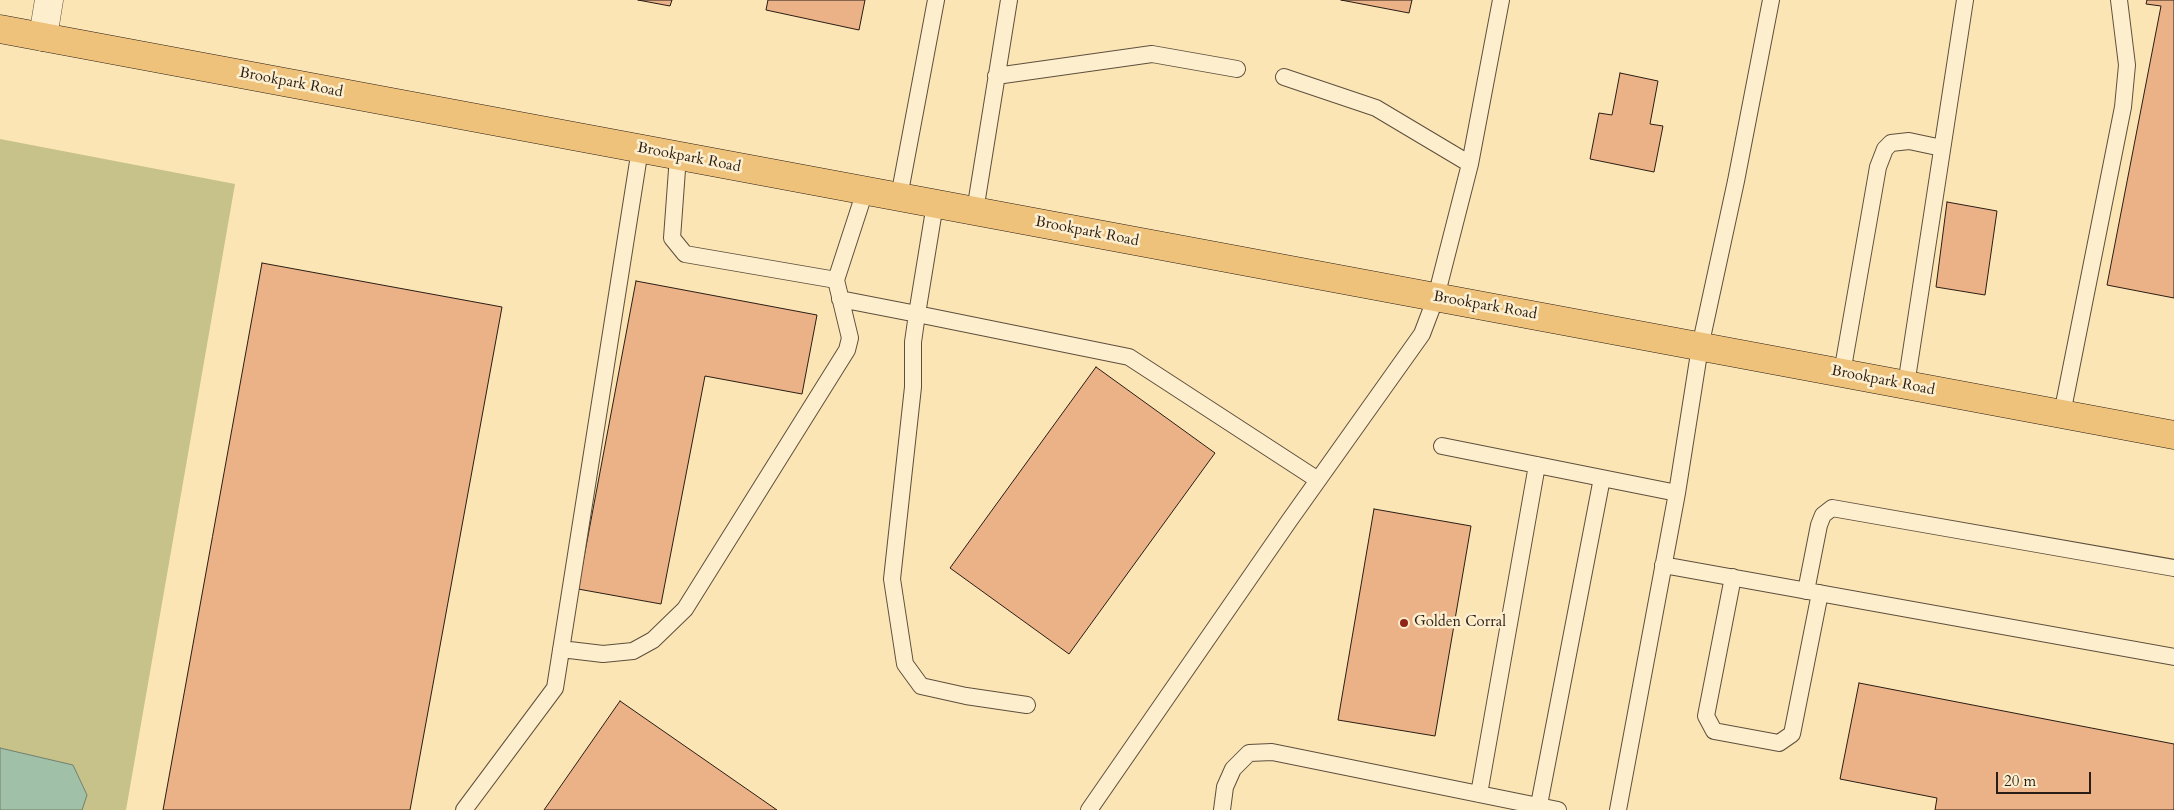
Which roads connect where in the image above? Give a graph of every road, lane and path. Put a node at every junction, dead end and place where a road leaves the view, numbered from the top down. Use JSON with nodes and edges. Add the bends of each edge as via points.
{"nodes":[{"id":1,"x":49,"y":0,"type":"edge"},
{"id":2,"x":936,"y":0,"type":"edge"},
{"id":3,"x":1009,"y":0,"type":"edge"},
{"id":4,"x":1501,"y":0,"type":"edge"},
{"id":5,"x":1771,"y":0,"type":"edge"},
{"id":6,"x":1965,"y":0,"type":"edge"},
{"id":7,"x":2119,"y":0,"type":"edge"},
{"id":8,"x":0,"y":29,"type":"edge"},
{"id":9,"x":43,"y":37,"type":"junction"},
{"id":10,"x":1237,"y":69,"type":"dead end"},
{"id":11,"x":996,"y":76,"type":"junction"},
{"id":12,"x":1284,"y":77,"type":"dead end"},
{"id":13,"x":1942,"y":148,"type":"junction"},
{"id":14,"x":640,"y":149,"type":"junction"},
{"id":15,"x":678,"y":156,"type":"junction"},
{"id":16,"x":1470,"y":164,"type":"junction"},
{"id":17,"x":865,"y":191,"type":"junction"},
{"id":18,"x":899,"y":197,"type":"junction"},
{"id":19,"x":935,"y":204,"type":"junction"},
{"id":20,"x":975,"y":211,"type":"junction"},
{"id":21,"x":836,"y":280,"type":"junction"},
{"id":22,"x":1436,"y":297,"type":"junction"},
{"id":23,"x":840,"y":300,"type":"junction"},
{"id":24,"x":916,"y":314,"type":"junction"},
{"id":25,"x":1700,"y":346,"type":"junction"},
{"id":26,"x":1842,"y":373,"type":"junction"},
{"id":27,"x":1906,"y":385,"type":"junction"},
{"id":28,"x":2062,"y":414,"type":"junction"},
{"id":29,"x":2173,"y":431,"type":"edge"},
{"id":30,"x":1442,"y":446,"type":"dead end"},
{"id":31,"x":1537,"y":465,"type":"junction"},
{"id":32,"x":1602,"y":478,"type":"junction"},
{"id":33,"x":1318,"y":480,"type":"junction"},
{"id":34,"x":1677,"y":493,"type":"junction"},
{"id":35,"x":1663,"y":565,"type":"junction"},
{"id":36,"x":2174,"y":568,"type":"edge"},
{"id":37,"x":1733,"y":578,"type":"junction"},
{"id":38,"x":1813,"y":592,"type":"junction"},
{"id":39,"x":561,"y":649,"type":"junction"},
{"id":40,"x":2174,"y":657,"type":"edge"},
{"id":41,"x":1027,"y":705,"type":"dead end"},
{"id":42,"x":1479,"y":794,"type":"junction"},
{"id":43,"x":1538,"y":808,"type":"edge"},
{"id":44,"x":464,"y":810,"type":"edge"},
{"id":45,"x":1089,"y":810,"type":"edge"},
{"id":46,"x":1222,"y":810,"type":"edge"},
{"id":47,"x":1558,"y":810,"type":"edge"},
{"id":48,"x":1618,"y":810,"type":"edge"}],
"edges":[{"from":1,"to":9,"type":"street"},
{"from":2,"to":18,"type":"lane"},
{"from":3,"to":11,"type":"lane"},
{"from":4,"to":16,"type":"lane"},
{"from":5,"to":25,"type":"lane"},
{"from":6,"to":13,"type":"lane"},
{"from":7,"to":28,"type":"lane","via":[[2127,65],[2123,108]]},
{"from":8,"to":9,"type":"main road","name":"Brookpark Road"},
{"from":9,"to":14,"type":"main road","name":"Brookpark Road"},
{"from":10,"to":11,"type":"lane","via":[[1152,54]]},
{"from":11,"to":20,"type":"lane"},
{"from":12,"to":16,"type":"lane","via":[[1376,108]]},
{"from":13,"to":26,"type":"lane","via":[[1909,141],[1891,143],[1885,149],[1878,168]]},
{"from":13,"to":27,"type":"lane"},
{"from":14,"to":15,"type":"main road","name":"Brookpark Road"},
{"from":14,"to":39,"type":"lane"},
{"from":15,"to":17,"type":"main road","name":"Brookpark Road"},
{"from":15,"to":21,"type":"lane","via":[[672,238],[685,254]]},
{"from":16,"to":22,"type":"lane"},
{"from":17,"to":18,"type":"main road","name":"Brookpark Road"},
{"from":17,"to":21,"type":"lane"},
{"from":18,"to":19,"type":"main road","name":"Brookpark Road"},
{"from":19,"to":20,"type":"main road","name":"Brookpark Road"},
{"from":19,"to":24,"type":"lane"},
{"from":20,"to":22,"type":"main road","name":"Brookpark Road"},
{"from":21,"to":23,"type":"lane"},
{"from":22,"to":25,"type":"main road","name":"Brookpark Road"},
{"from":22,"to":33,"type":"lane","via":[[1422,334]]},
{"from":23,"to":24,"type":"lane"},
{"from":23,"to":39,"type":"lane","via":[[850,338],[848,350],[686,609],[652,640],[632,651],[603,654]]},
{"from":24,"to":33,"type":"lane","via":[[1129,357]]},
{"from":24,"to":41,"type":"lane","via":[[913,387],[892,579],[905,664],[921,686]]},
{"from":25,"to":26,"type":"main road","name":"Brookpark Road"},
{"from":25,"to":34,"type":"lane"},
{"from":26,"to":27,"type":"main road","name":"Brookpark Road"},
{"from":27,"to":28,"type":"main road","name":"Brookpark Road"},
{"from":28,"to":29,"type":"main road","name":"Brookpark Road"},
{"from":30,"to":31,"type":"lane"},
{"from":31,"to":32,"type":"lane"},
{"from":31,"to":42,"type":"lane"},
{"from":32,"to":34,"type":"lane"},
{"from":32,"to":43,"type":"lane"},
{"from":33,"to":45,"type":"lane"},
{"from":34,"to":35,"type":"lane"},
{"from":35,"to":37,"type":"lane"},
{"from":35,"to":48,"type":"lane"},
{"from":36,"to":38,"type":"lane","via":[[1832,508],[1823,514],[1819,525]]},
{"from":37,"to":38,"type":"lane"},
{"from":37,"to":38,"type":"lane","via":[[1706,716],[1714,731],[1779,743],[1792,734]]},
{"from":38,"to":40,"type":"lane"},
{"from":39,"to":44,"type":"lane","via":[[555,688]]},
{"from":42,"to":43,"type":"lane"},
{"from":42,"to":46,"type":"lane","via":[[1272,752],[1249,753],[1233,769],[1225,787]]},
{"from":43,"to":47,"type":"lane"}]}
